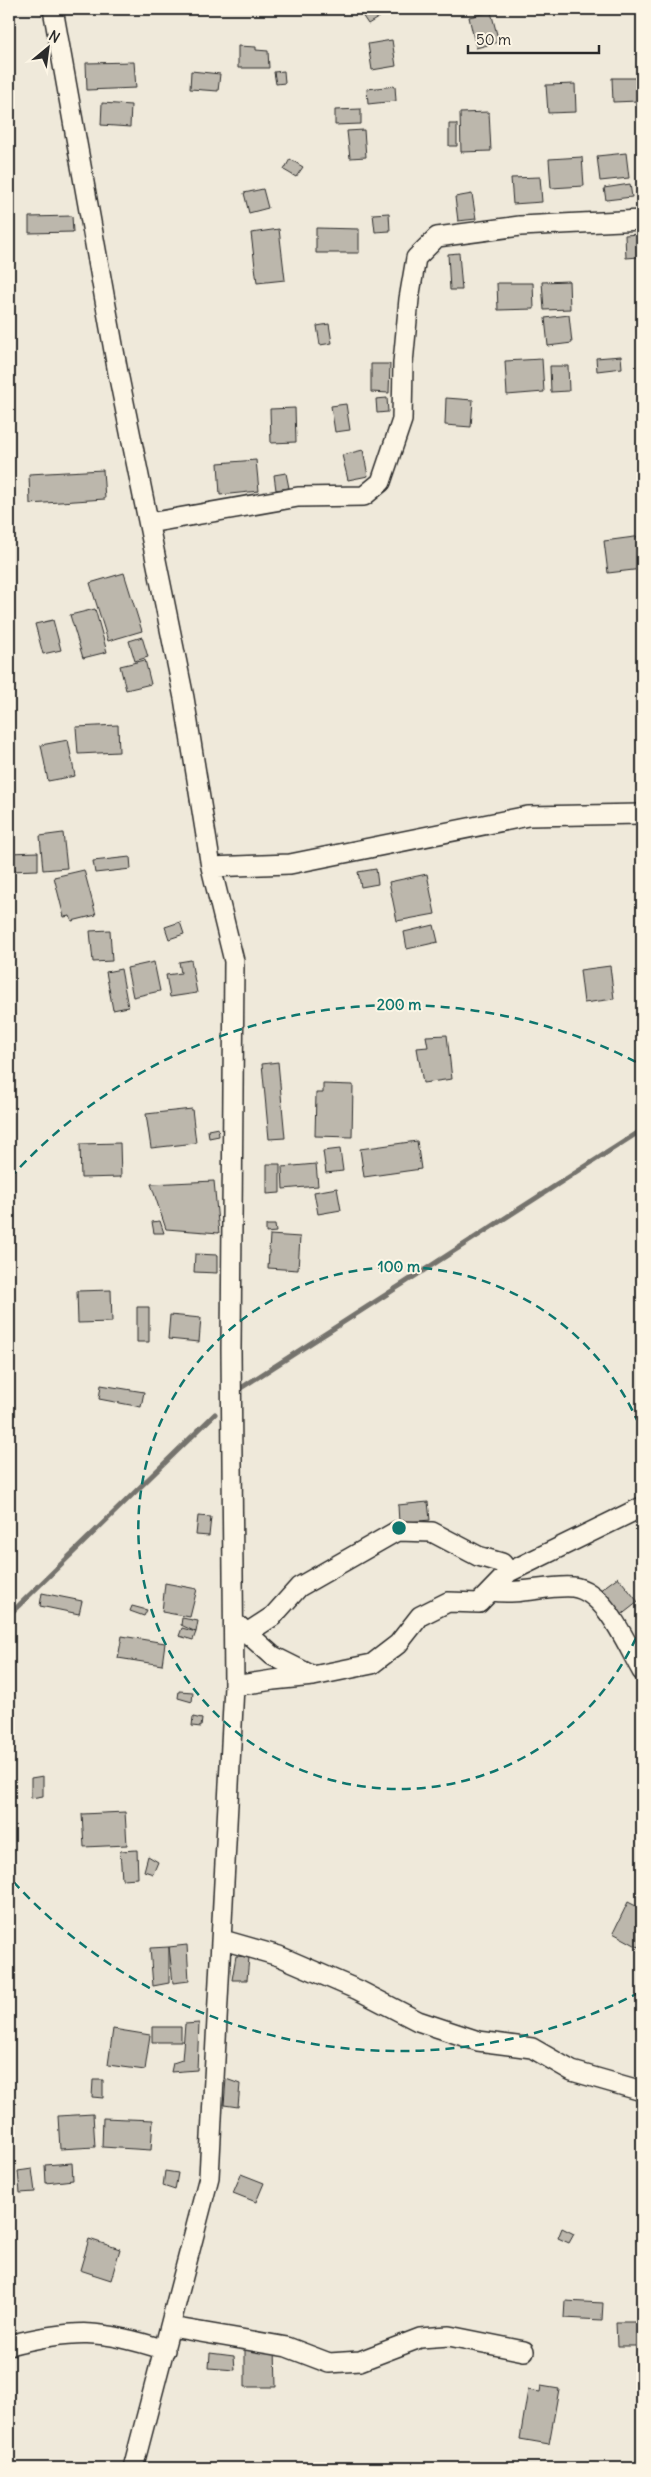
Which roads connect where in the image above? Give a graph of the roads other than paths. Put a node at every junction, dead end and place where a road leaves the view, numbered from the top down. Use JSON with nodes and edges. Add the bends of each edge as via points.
{"nodes":[{"id":1,"x":53,"y":9,"type":"edge"},
{"id":2,"x":642,"y":220,"type":"edge"},
{"id":3,"x":149,"y":523,"type":"junction"},
{"id":4,"x":642,"y":814,"type":"edge"},
{"id":5,"x":211,"y":867,"type":"junction"},
{"id":6,"x":642,"y":1508,"type":"edge"},
{"id":7,"x":509,"y":1572,"type":"junction"},
{"id":8,"x":492,"y":1591,"type":"junction"},
{"id":9,"x":241,"y":1628,"type":"junction"},
{"id":10,"x":642,"y":1671,"type":"edge"},
{"id":11,"x":312,"y":1676,"type":"junction"},
{"id":12,"x":234,"y":1686,"type":"junction"},
{"id":13,"x":223,"y":1940,"type":"junction"},
{"id":14,"x":642,"y":2091,"type":"edge"},
{"id":15,"x":171,"y":2328,"type":"junction"},
{"id":16,"x":9,"y":2345,"type":"edge"},
{"id":17,"x":165,"y":2350,"type":"junction"},
{"id":18,"x":524,"y":2351,"type":"dead end"},
{"id":19,"x":133,"y":2468,"type":"edge"}],
"edges":[{"from":1,"to":3,"type":"street","via":[[118,372]]},
{"from":2,"to":3,"type":"street","via":[[520,226],[437,237],[416,258],[403,363],[402,420],[381,482],[364,496],[298,497]]},
{"from":3,"to":5,"type":"street","via":[[184,698]]},
{"from":4,"to":5,"type":"street","via":[[528,816],[290,864]]},
{"from":5,"to":9,"type":"street","via":[[234,960],[231,1349]]},
{"from":6,"to":7,"type":"street"},
{"from":7,"to":8,"type":"street"},
{"from":7,"to":9,"type":"street","via":[[502,1563],[478,1556],[432,1532],[397,1532],[299,1587],[273,1616]]},
{"from":8,"to":10,"type":"street","via":[[524,1593],[574,1587],[594,1596],[611,1616]]},
{"from":8,"to":11,"type":"street","via":[[479,1603],[448,1602],[420,1616],[398,1644],[372,1664]]},
{"from":9,"to":11,"type":"street","via":[[274,1656]]},
{"from":9,"to":12,"type":"street"},
{"from":11,"to":12,"type":"street"},
{"from":12,"to":13,"type":"street"},
{"from":13,"to":14,"type":"street","via":[[279,1956],[358,1990],[418,2021],[478,2041],[532,2048],[572,2071]]},
{"from":13,"to":15,"type":"street","via":[[209,2177]]},
{"from":15,"to":17,"type":"street"},
{"from":15,"to":18,"type":"street","via":[[287,2347],[329,2363],[360,2361],[420,2338],[450,2336]]},
{"from":16,"to":17,"type":"street","via":[[78,2332],[132,2339]]},
{"from":17,"to":19,"type":"street"}]}
